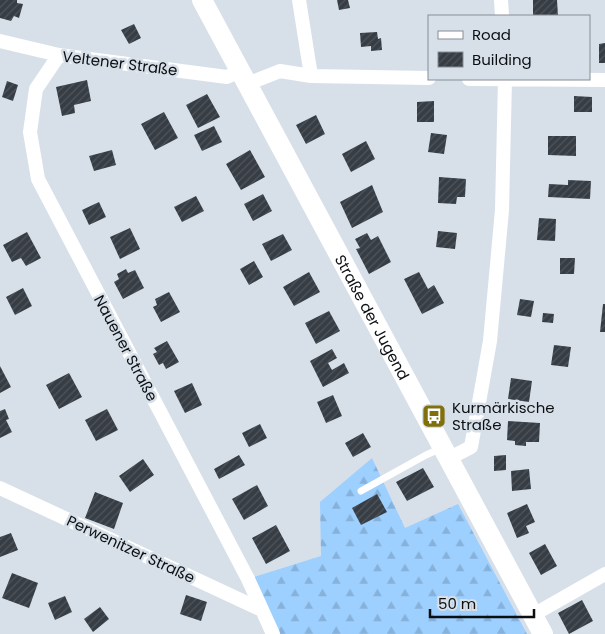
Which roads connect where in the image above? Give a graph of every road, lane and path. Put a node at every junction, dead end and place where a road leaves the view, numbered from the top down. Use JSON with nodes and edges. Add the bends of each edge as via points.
{"nodes":[{"id":1,"x":202,"y":0,"type":"edge"},
{"id":2,"x":299,"y":0,"type":"edge"},
{"id":3,"x":502,"y":0,"type":"edge"},
{"id":4,"x":502,"y":15,"type":"edge"},
{"id":5,"x":0,"y":41,"type":"edge"},
{"id":6,"x":59,"y":56,"type":"junction"},
{"id":7,"x":311,"y":76,"type":"junction"},
{"id":8,"x":244,"y":77,"type":"junction"},
{"id":9,"x":428,"y":78,"type":"edge"},
{"id":10,"x":505,"y":80,"type":"edge"},
{"id":11,"x":590,"y":80,"type":"edge"},
{"id":12,"x":605,"y":80,"type":"edge"},
{"id":13,"x":446,"y":453,"type":"junction"},
{"id":14,"x":0,"y":488,"type":"edge"},
{"id":15,"x":362,"y":491,"type":"dead end"},
{"id":16,"x":605,"y":574,"type":"edge"},
{"id":17,"x":262,"y":610,"type":"junction"},
{"id":18,"x":533,"y":615,"type":"junction"},
{"id":19,"x":273,"y":634,"type":"edge"},
{"id":20,"x":543,"y":634,"type":"edge"}],
"edges":[{"from":1,"to":8,"type":"street","name":"Straße der Jugend"},
{"from":2,"to":7,"type":"street"},
{"from":3,"to":4,"type":"street"},
{"from":5,"to":6,"type":"street","name":"Veltener Straße"},
{"from":6,"to":8,"type":"street","name":"Veltener Straße"},
{"from":6,"to":17,"type":"street","name":"Nauener Straße","via":[[36,89],[30,132],[38,179]]},
{"from":7,"to":8,"type":"street","name":"Veltener Straße","via":[[280,71]]},
{"from":7,"to":9,"type":"street","name":"Veltener Straße"},
{"from":8,"to":13,"type":"street","name":"Straße der Jugend"},
{"from":10,"to":13,"type":"street","via":[[502,210],[490,341],[471,447]]},
{"from":11,"to":12,"type":"street"},
{"from":13,"to":15,"type":"lane","via":[[426,455]]},
{"from":13,"to":18,"type":"street","name":"Straße der Jugend"},
{"from":14,"to":17,"type":"street","name":"Perwenitzer Straße"},
{"from":16,"to":18,"type":"street"},
{"from":17,"to":19,"type":"street","name":"Nauener Straße"},
{"from":18,"to":20,"type":"street","name":"Straße der Jugend"}]}
